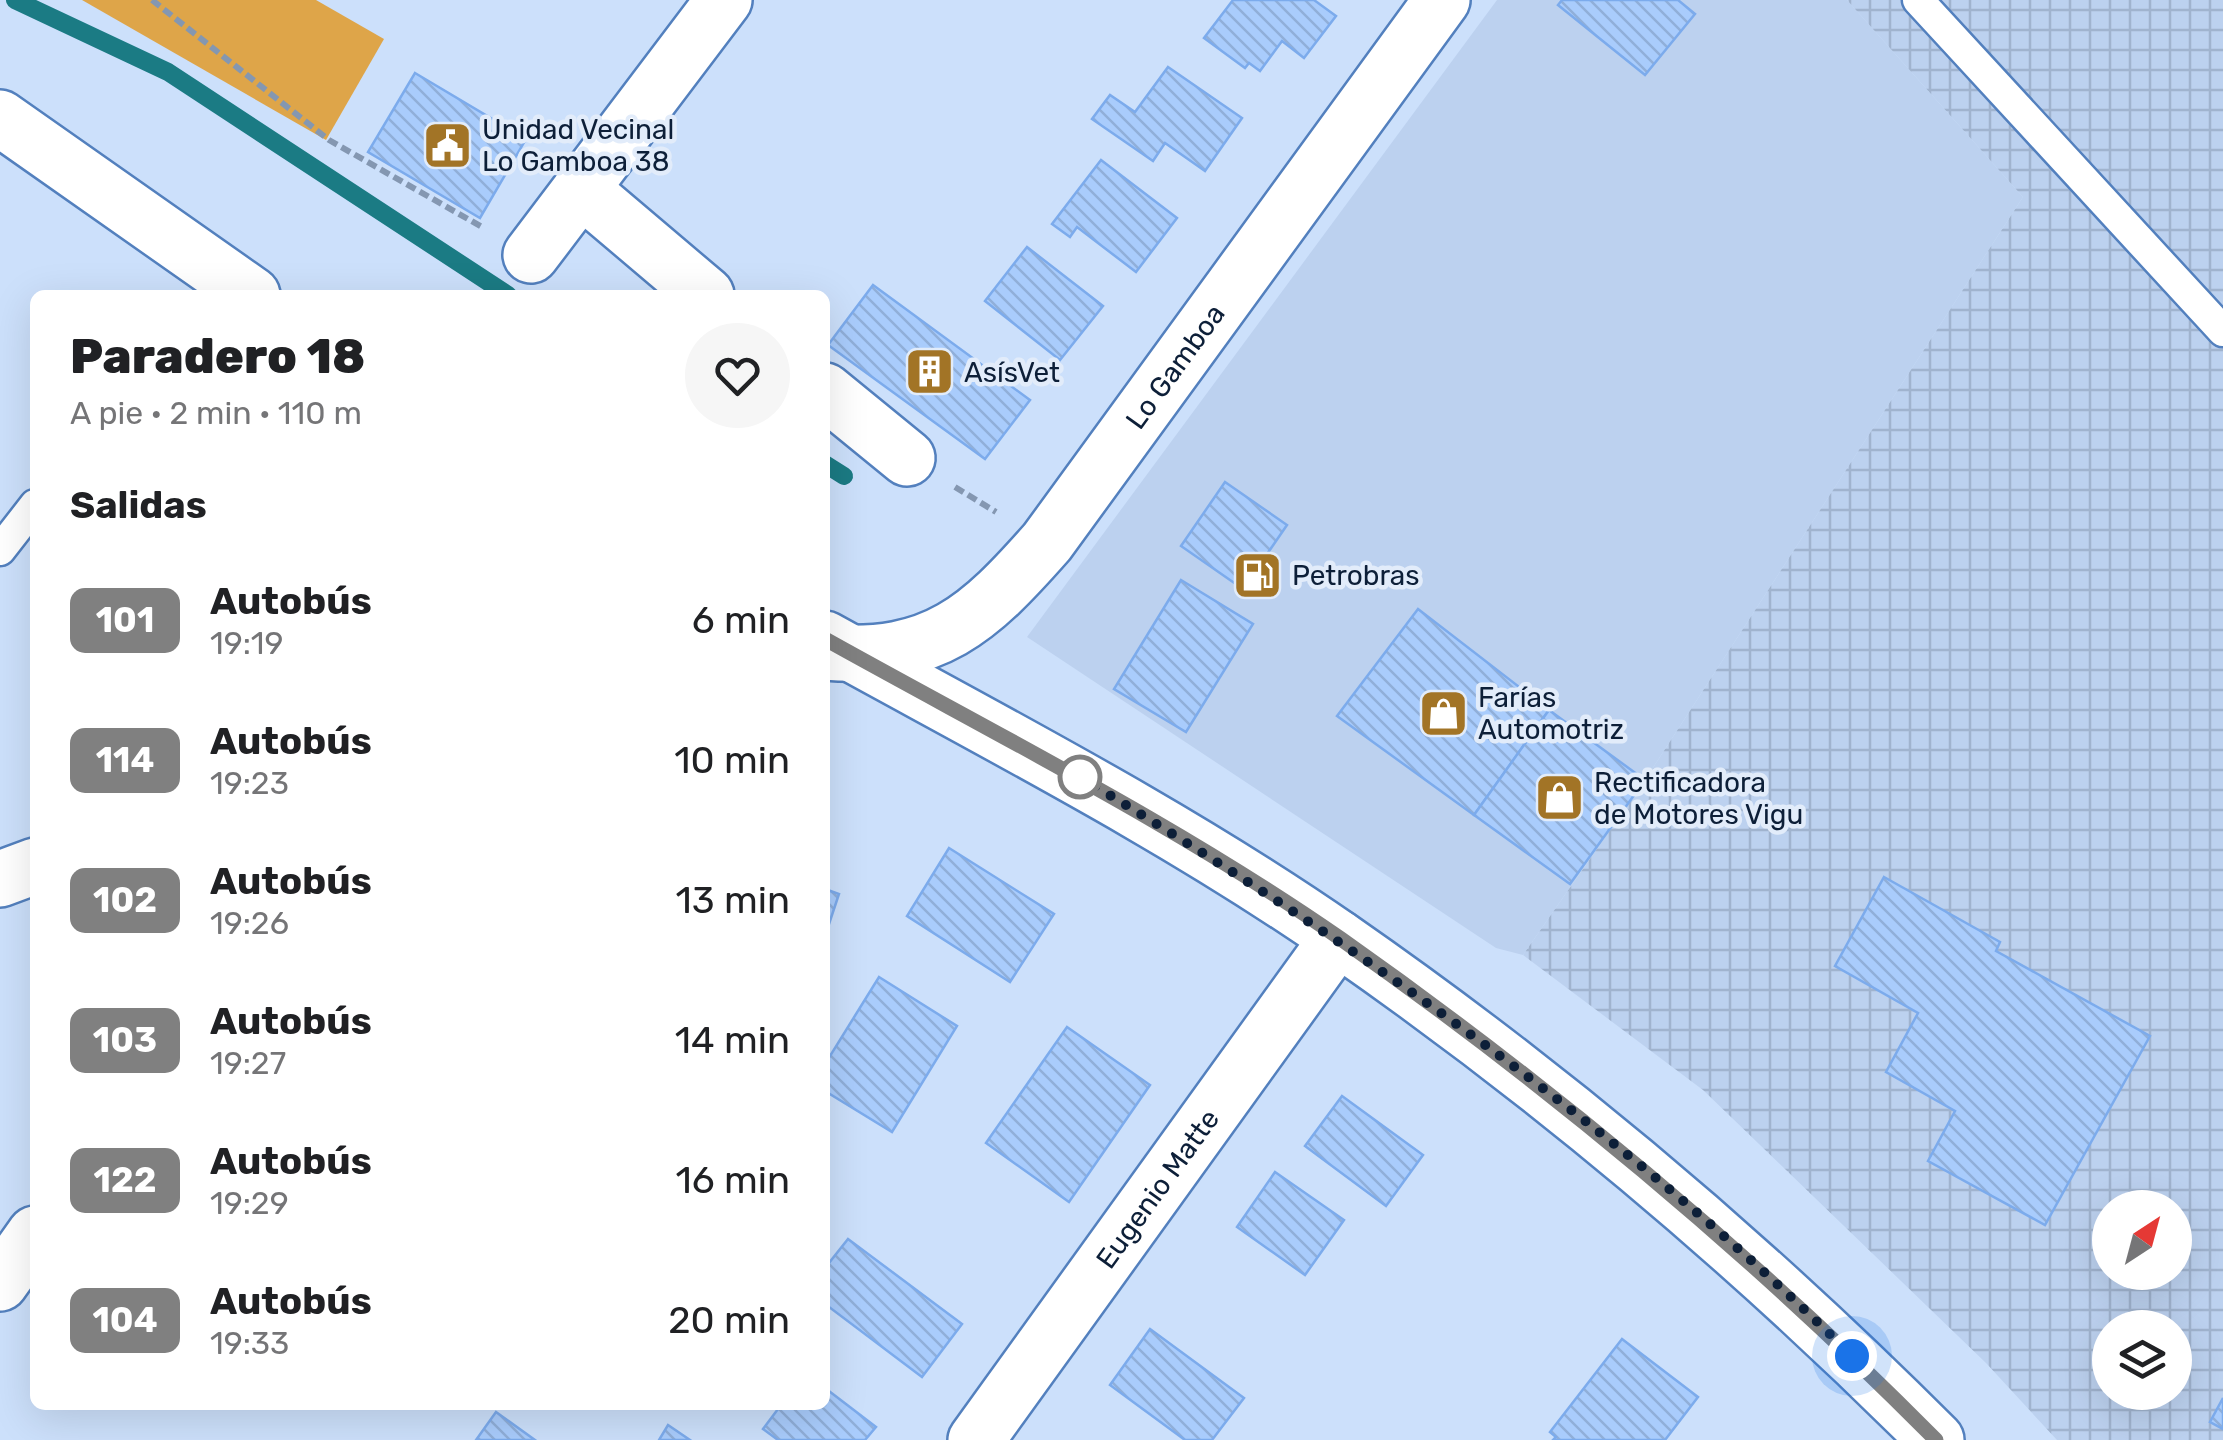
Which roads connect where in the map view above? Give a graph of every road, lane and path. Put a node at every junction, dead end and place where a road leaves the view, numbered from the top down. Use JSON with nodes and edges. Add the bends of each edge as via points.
{"nodes":[{"id":1,"x":152,"y":0,"type":"edge"},
{"id":2,"x":1442,"y":0,"type":"edge"},
{"id":3,"x":1918,"y":0,"type":"edge"},
{"id":4,"x":713,"y":4,"type":"edge"},
{"id":5,"x":0,"y":118,"type":"edge"},
{"id":6,"x":582,"y":189,"type":"junction"},
{"id":7,"x":532,"y":255,"type":"joint"},
{"id":8,"x":245,"y":290,"type":"edge"},
{"id":9,"x":700,"y":290,"type":"edge"},
{"id":10,"x":2223,"y":331,"type":"edge"},
{"id":11,"x":830,"y":395,"type":"edge"},
{"id":12,"x":907,"y":458,"type":"joint"},
{"id":13,"x":30,"y":511,"type":"edge"},
{"id":14,"x":1047,"y":542,"type":"junction"},
{"id":15,"x":0,"y":550,"type":"edge"},
{"id":16,"x":834,"y":648,"type":"edge"},
{"id":17,"x":30,"y":868,"type":"edge"},
{"id":18,"x":0,"y":879,"type":"edge"},
{"id":19,"x":1338,"y":938,"type":"junction"},
{"id":20,"x":30,"y":1241,"type":"edge"},
{"id":21,"x":0,"y":1283,"type":"edge"},
{"id":22,"x":976,"y":1440,"type":"edge"},
{"id":23,"x":1936,"y":1440,"type":"edge"}],
"edges":[{"from":1,"to":7,"type":"path","via":[[329,140]]},
{"from":2,"to":14,"type":"street","name":"Lo Gamboa"},
{"from":3,"to":10,"type":"lane"},
{"from":4,"to":6,"type":"street"},
{"from":5,"to":8,"type":"street"},
{"from":6,"to":7,"type":"street"},
{"from":6,"to":9,"type":"street"},
{"from":11,"to":12,"type":"street"},
{"from":12,"to":14,"type":"path"},
{"from":13,"to":15,"type":"lane"},
{"from":14,"to":16,"type":"street","name":"Lo Gamboa","via":[[978,616],[930,641]]},
{"from":16,"to":19,"type":"street","via":[[1096,786]]},
{"from":17,"to":18,"type":"street"},
{"from":19,"to":22,"type":"street","name":"Eugenio Matte"},
{"from":19,"to":23,"type":"street","via":[[1657,1180],[1824,1328]]},
{"from":20,"to":21,"type":"street"}]}
